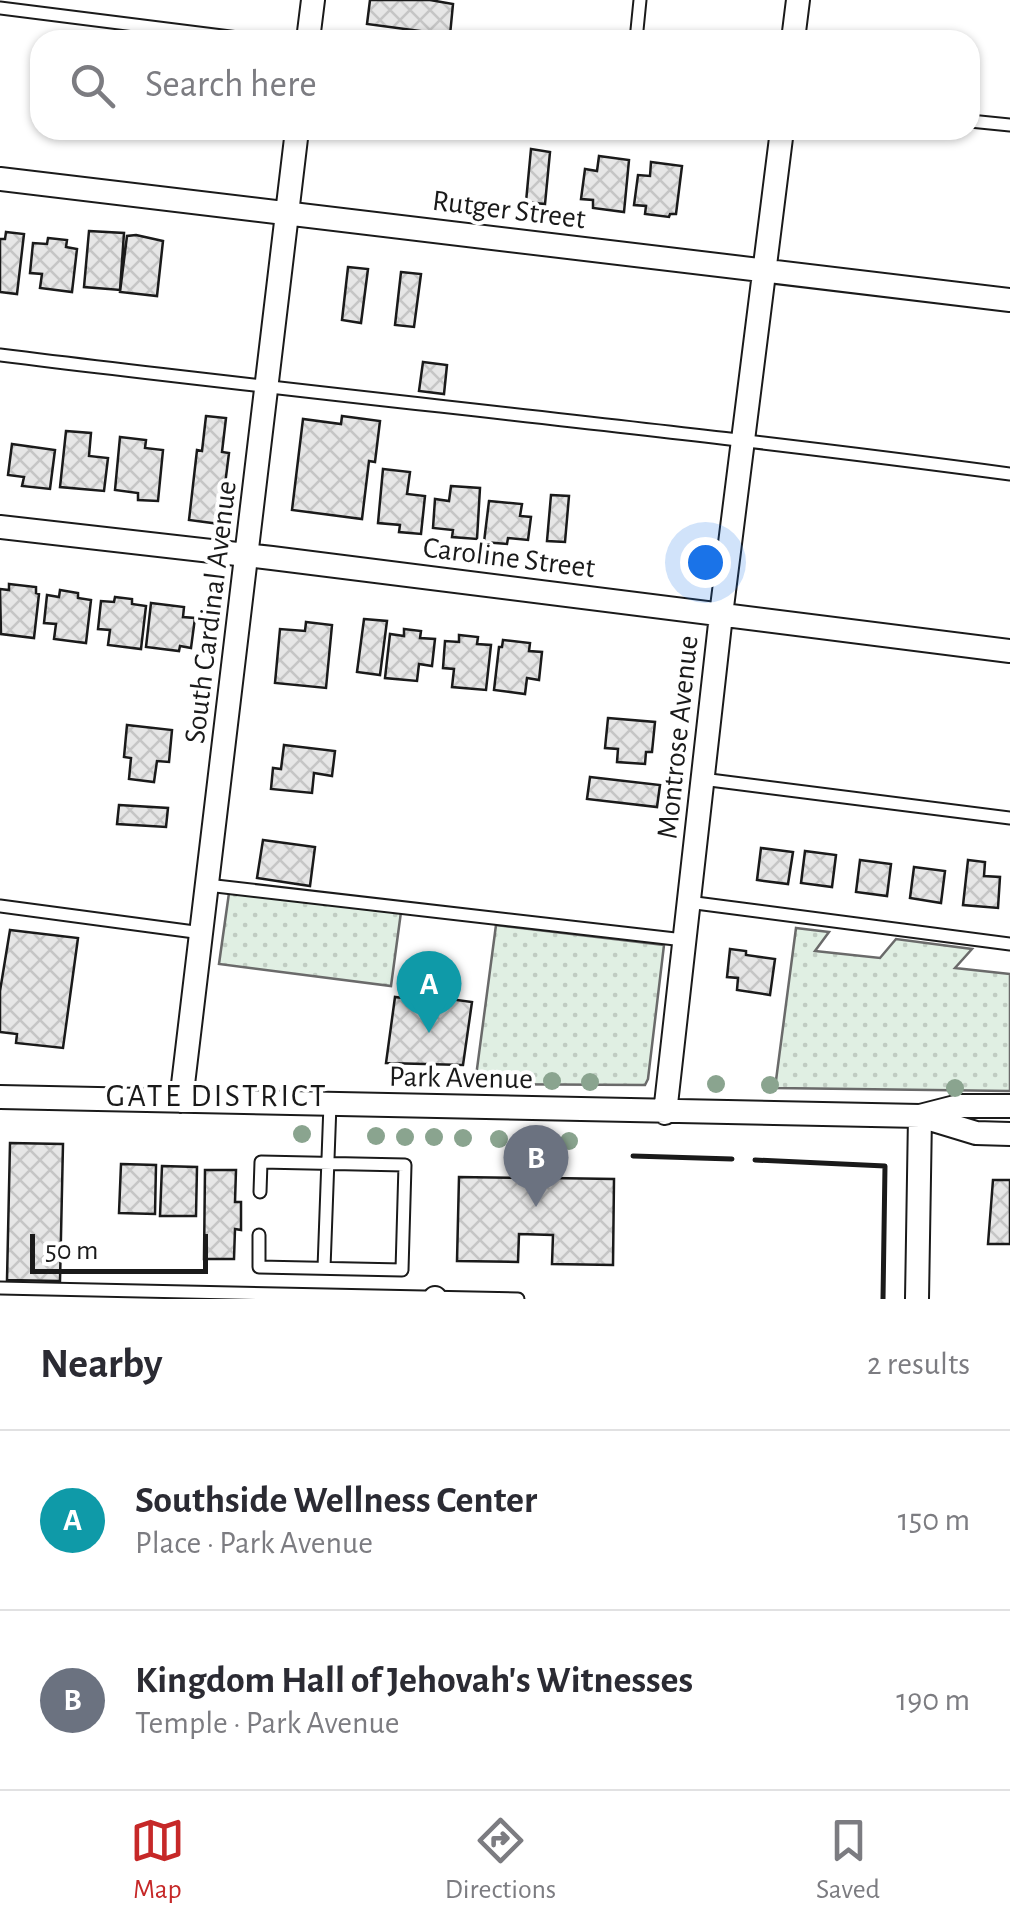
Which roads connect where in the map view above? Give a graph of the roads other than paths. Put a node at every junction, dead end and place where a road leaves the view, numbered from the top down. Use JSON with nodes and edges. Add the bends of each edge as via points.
{"nodes":[{"id":1,"x":313,"y":0,"type":"edge"},
{"id":2,"x":640,"y":0,"type":"edge"},
{"id":3,"x":798,"y":0,"type":"edge"},
{"id":4,"x":0,"y":8,"type":"edge"},
{"id":5,"x":175,"y":30,"type":"edge"},
{"id":6,"x":309,"y":30,"type":"edge"},
{"id":7,"x":637,"y":30,"type":"edge"},
{"id":8,"x":794,"y":30,"type":"edge"},
{"id":9,"x":980,"y":122,"type":"edge"},
{"id":10,"x":1010,"y":125,"type":"edge"},
{"id":11,"x":295,"y":140,"type":"edge"},
{"id":12,"x":781,"y":140,"type":"edge"},
{"id":13,"x":0,"y":179,"type":"edge"},
{"id":14,"x":286,"y":213,"type":"junction"},
{"id":15,"x":764,"y":269,"type":"junction"},
{"id":16,"x":1010,"y":300,"type":"edge"},
{"id":17,"x":0,"y":354,"type":"edge"},
{"id":18,"x":268,"y":388,"type":"junction"},
{"id":19,"x":744,"y":438,"type":"junction"},
{"id":20,"x":1010,"y":474,"type":"edge"},
{"id":21,"x":0,"y":528,"type":"edge"},
{"id":22,"x":247,"y":554,"type":"junction"},
{"id":23,"x":721,"y":615,"type":"junction"},
{"id":24,"x":1010,"y":651,"type":"edge"},
{"id":25,"x":702,"y":779,"type":"junction"},
{"id":26,"x":1010,"y":818,"type":"edge"},
{"id":27,"x":208,"y":885,"type":"junction"},
{"id":28,"x":688,"y":902,"type":"junction"},
{"id":29,"x":0,"y":906,"type":"edge"},
{"id":30,"x":202,"y":933,"type":"junction"},
{"id":31,"x":684,"y":940,"type":"junction"},
{"id":32,"x":1010,"y":944,"type":"edge"},
{"id":33,"x":0,"y":1097,"type":"edge"},
{"id":34,"x":181,"y":1101,"type":"junction"},
{"id":35,"x":330,"y":1104,"type":"junction"},
{"id":36,"x":1010,"y":1106,"type":"edge"},
{"id":37,"x":665,"y":1112,"type":"junction"},
{"id":38,"x":920,"y":1116,"type":"junction"},
{"id":39,"x":1010,"y":1134,"type":"edge"},
{"id":40,"x":328,"y":1163,"type":"junction"},
{"id":41,"x":260,"y":1192,"type":"dead end"},
{"id":42,"x":260,"y":1235,"type":"dead end"},
{"id":43,"x":324,"y":1268,"type":"junction"},
{"id":44,"x":0,"y":1288,"type":"edge"},
{"id":45,"x":435,"y":1298,"type":"edge"},
{"id":46,"x":518,"y":1299,"type":"edge"},
{"id":47,"x":916,"y":1299,"type":"edge"}],
"edges":[{"from":1,"to":6,"type":"street"},
{"from":2,"to":7,"type":"lane"},
{"from":3,"to":8,"type":"street"},
{"from":4,"to":5,"type":"lane"},
{"from":9,"to":10,"type":"lane"},
{"from":11,"to":14,"type":"street","name":"South Cardinal Avenue"},
{"from":12,"to":15,"type":"street","name":"Montrose Avenue"},
{"from":13,"to":14,"type":"street","name":"Rutger Street"},
{"from":14,"to":15,"type":"street","name":"Rutger Street"},
{"from":14,"to":18,"type":"street","name":"South Cardinal Avenue"},
{"from":15,"to":16,"type":"street","name":"Rutger Street"},
{"from":15,"to":19,"type":"street","name":"Montrose Avenue"},
{"from":17,"to":18,"type":"lane"},
{"from":18,"to":19,"type":"lane"},
{"from":18,"to":22,"type":"street","name":"South Cardinal Avenue"},
{"from":19,"to":20,"type":"lane"},
{"from":19,"to":23,"type":"street","name":"Montrose Avenue"},
{"from":21,"to":22,"type":"street","name":"Caroline Street"},
{"from":22,"to":23,"type":"street","name":"Caroline Street"},
{"from":22,"to":27,"type":"street","name":"South Cardinal Avenue"},
{"from":23,"to":24,"type":"street","name":"Caroline Street"},
{"from":23,"to":25,"type":"street","name":"Montrose Avenue"},
{"from":25,"to":26,"type":"lane"},
{"from":25,"to":28,"type":"street","name":"Montrose Avenue"},
{"from":27,"to":30,"type":"street","name":"South Cardinal Avenue"},
{"from":27,"to":31,"type":"lane"},
{"from":28,"to":31,"type":"street","name":"Montrose Avenue"},
{"from":28,"to":32,"type":"lane"},
{"from":29,"to":30,"type":"lane"},
{"from":30,"to":34,"type":"street","name":"South Cardinal Avenue"},
{"from":31,"to":37,"type":"street","name":"Montrose Avenue"},
{"from":33,"to":34,"type":"street","name":"Park Avenue"},
{"from":34,"to":35,"type":"street","name":"Park Avenue"},
{"from":35,"to":37,"type":"street","name":"Park Avenue"},
{"from":35,"to":40,"type":"lane"},
{"from":36,"to":38,"type":"street","name":"Park Avenue","via":[[958,1106]]},
{"from":37,"to":38,"type":"street","name":"Park Avenue"},
{"from":38,"to":39,"type":"street","name":"Park Avenue","via":[[976,1133]]},
{"from":38,"to":47,"type":"street"},
{"from":40,"to":41,"type":"lane","via":[[261,1162]]},
{"from":40,"to":43,"type":"lane"},
{"from":40,"to":43,"type":"lane","via":[[405,1166],[402,1270]]},
{"from":42,"to":43,"type":"lane","via":[[259,1267]]},
{"from":44,"to":45,"type":"lane"},
{"from":45,"to":46,"type":"lane"}]}
